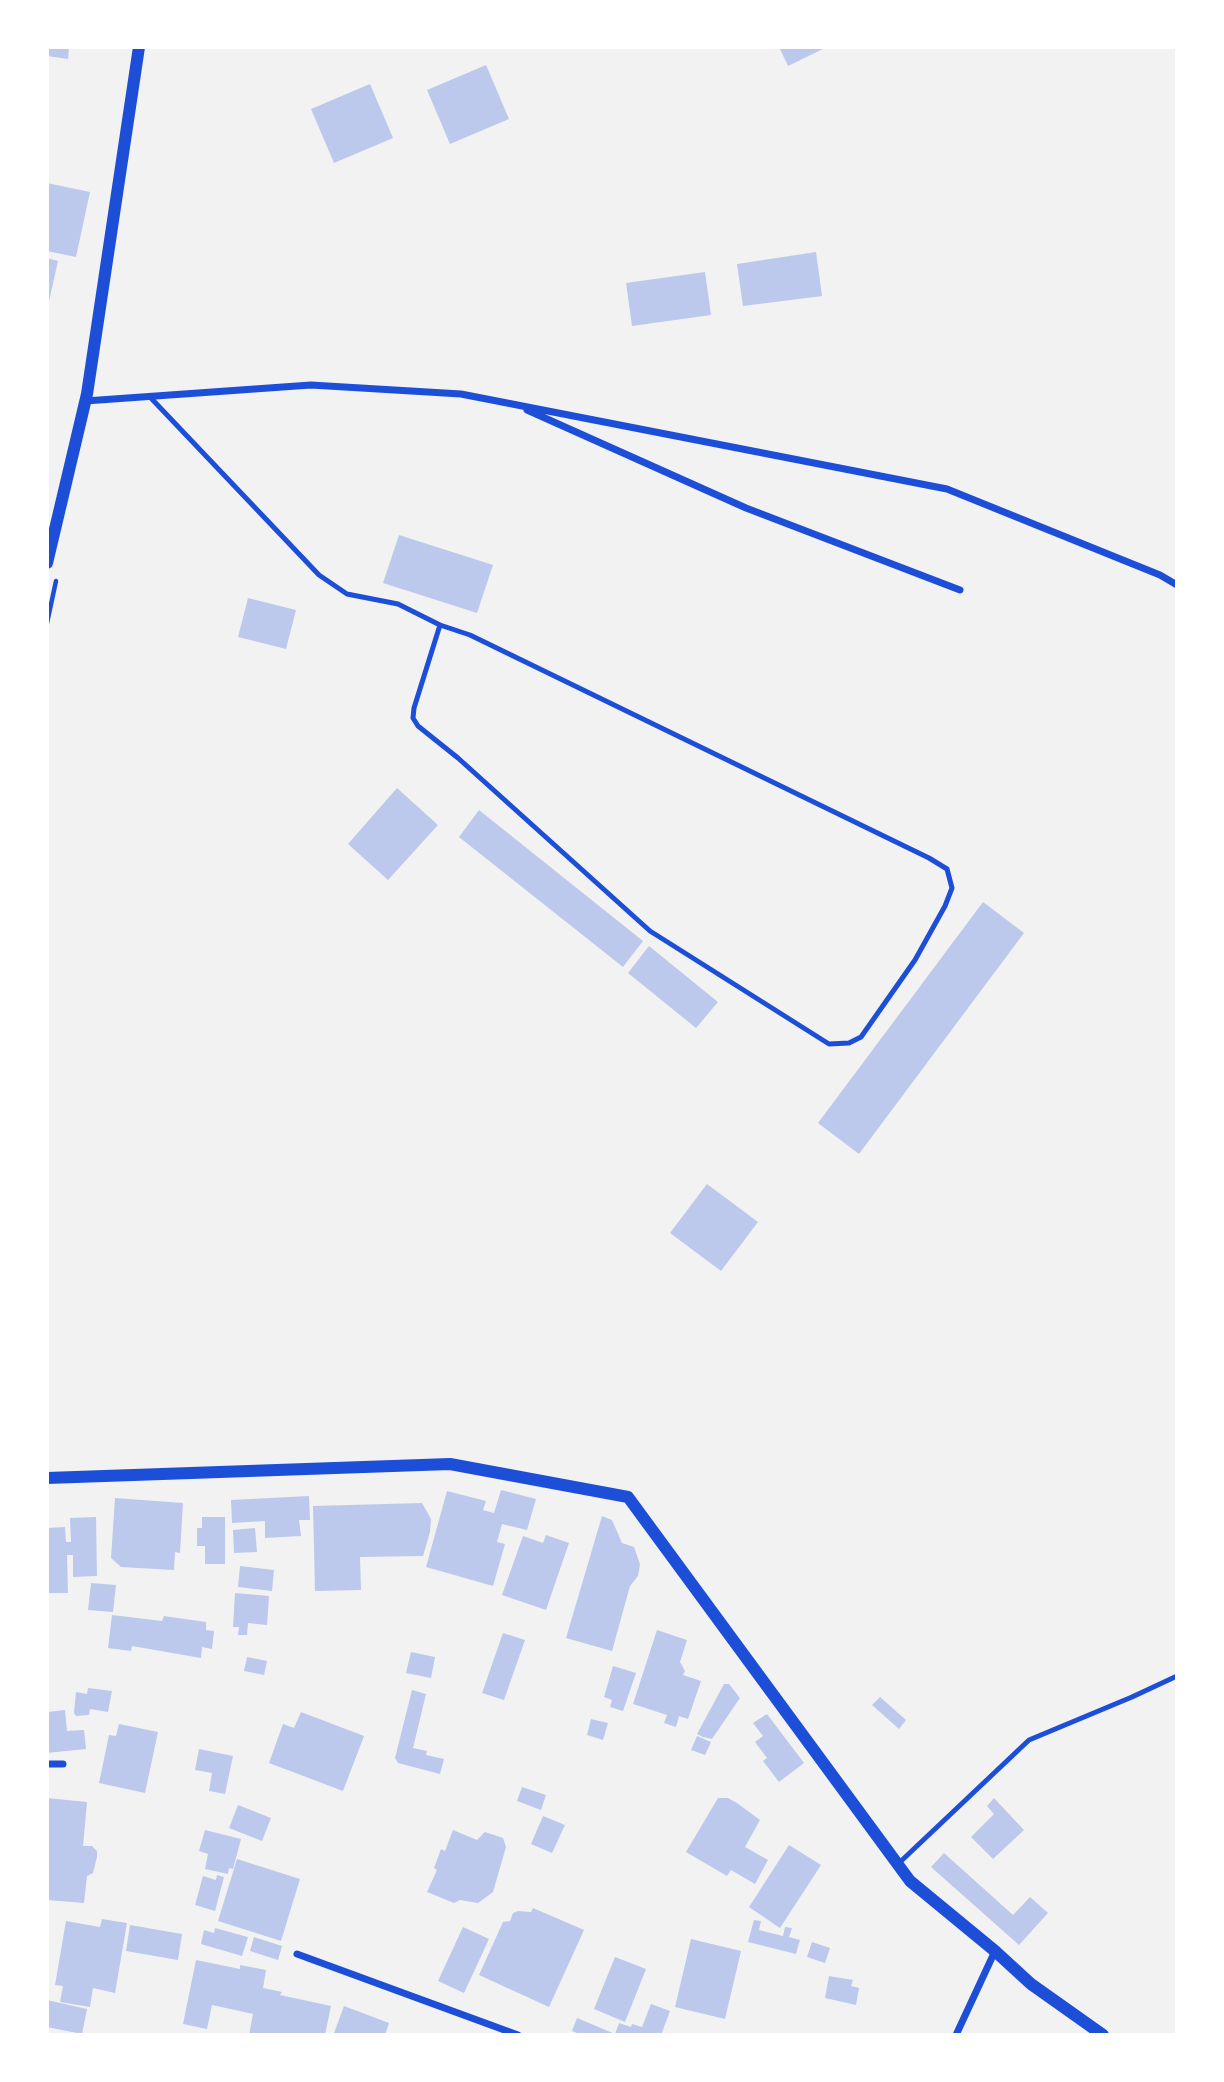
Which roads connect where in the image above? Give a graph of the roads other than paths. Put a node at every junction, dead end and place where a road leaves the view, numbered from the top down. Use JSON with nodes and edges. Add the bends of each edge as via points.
{"nodes":[{"id":1,"x":139,"y":47,"type":"edge"},
{"id":2,"x":149,"y":396,"type":"junction"},
{"id":3,"x":85,"y":401,"type":"junction"},
{"id":4,"x":513,"y":404,"type":"junction"},
{"id":5,"x":47,"y":563,"type":"edge"},
{"id":6,"x":1177,"y":585,"type":"edge"},
{"id":7,"x":960,"y":590,"type":"dead end"},
{"id":8,"x":440,"y":625,"type":"junction"},
{"id":9,"x":47,"y":1478,"type":"edge"},
{"id":10,"x":1177,"y":1676,"type":"edge"},
{"id":11,"x":47,"y":1764,"type":"edge"},
{"id":12,"x":63,"y":1764,"type":"dead end"},
{"id":13,"x":899,"y":1863,"type":"junction"},
{"id":14,"x":995,"y":1951,"type":"junction"},
{"id":15,"x":297,"y":1954,"type":"dead end"},
{"id":16,"x":958,"y":2034,"type":"edge"},
{"id":17,"x":518,"y":2035,"type":"edge"},
{"id":18,"x":1103,"y":2035,"type":"edge"}],
"edges":[{"from":1,"to":3,"type":"street"},
{"from":2,"to":3,"type":"street"},
{"from":2,"to":4,"type":"street","via":[[310,385],[461,394]]},
{"from":2,"to":8,"type":"lane","via":[[319,575],[347,594],[398,604]]},
{"from":3,"to":5,"type":"street"},
{"from":4,"to":6,"type":"street","via":[[947,489]]},
{"from":4,"to":7,"type":"street","via":[[746,508]]},
{"from":8,"to":8,"type":"lane","via":[[482,641],[947,869],[952,887],[945,906],[915,960],[861,1037],[829,1044],[650,931],[418,726],[414,708]]},
{"from":9,"to":13,"type":"street","via":[[450,1464],[628,1497]]},
{"from":10,"to":13,"type":"lane","via":[[1029,1740]]},
{"from":11,"to":12,"type":"street"},
{"from":13,"to":14,"type":"street","via":[[910,1881]]},
{"from":14,"to":16,"type":"street"},
{"from":14,"to":18,"type":"street","via":[[1031,1984]]},
{"from":15,"to":17,"type":"street"}]}
